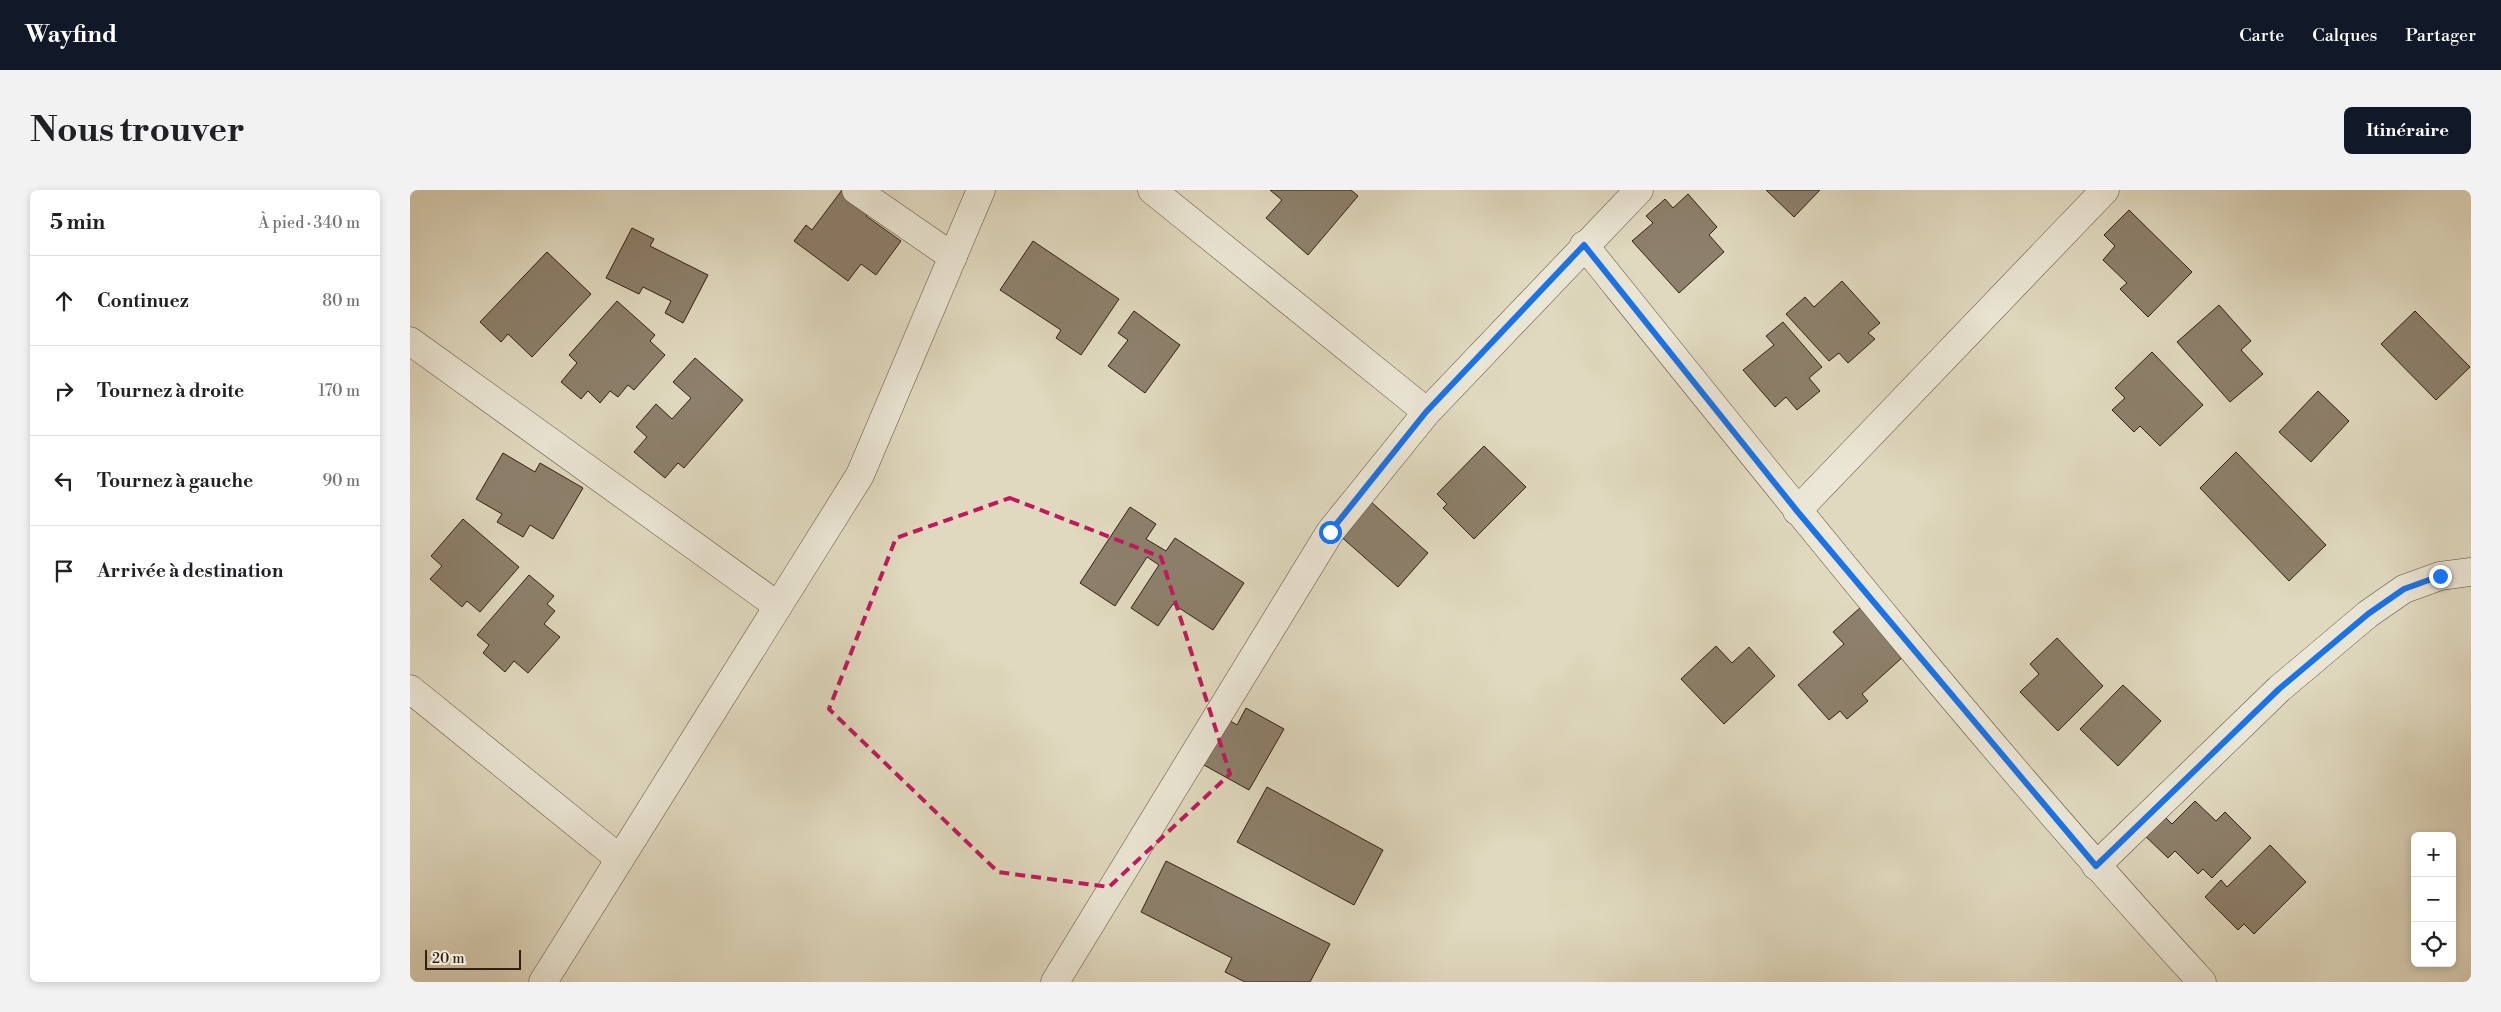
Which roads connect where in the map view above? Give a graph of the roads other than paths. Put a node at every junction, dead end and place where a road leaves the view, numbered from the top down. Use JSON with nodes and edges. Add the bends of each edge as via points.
{"nodes":[{"id":1,"x":856,"y":190,"type":"edge"},
{"id":2,"x":981,"y":190,"type":"edge"},
{"id":3,"x":1152,"y":190,"type":"edge"},
{"id":4,"x":1639,"y":190,"type":"edge"},
{"id":5,"x":2105,"y":190,"type":"edge"},
{"id":6,"x":1584,"y":245,"type":"junction"},
{"id":7,"x":953,"y":257,"type":"junction"},
{"id":8,"x":410,"y":341,"type":"edge"},
{"id":9,"x":1426,"y":412,"type":"junction"},
{"id":10,"x":1797,"y":511,"type":"junction"},
{"id":11,"x":2471,"y":572,"type":"edge"},
{"id":12,"x":778,"y":606,"type":"junction"},
{"id":13,"x":410,"y":689,"type":"edge"},
{"id":14,"x":620,"y":859,"type":"junction"},
{"id":15,"x":2096,"y":866,"type":"junction"},
{"id":16,"x":543,"y":982,"type":"edge"},
{"id":17,"x":1055,"y":982,"type":"edge"},
{"id":18,"x":2202,"y":982,"type":"edge"}],
"edges":[{"from":1,"to":7,"type":"street"},
{"from":2,"to":7,"type":"street"},
{"from":3,"to":9,"type":"street"},
{"from":4,"to":6,"type":"street"},
{"from":5,"to":10,"type":"street"},
{"from":6,"to":9,"type":"street"},
{"from":6,"to":10,"type":"street"},
{"from":7,"to":12,"type":"street","via":[[860,475]]},
{"from":8,"to":12,"type":"street"},
{"from":9,"to":17,"type":"street","via":[[1330,532]]},
{"from":10,"to":15,"type":"street"},
{"from":11,"to":15,"type":"street","via":[[2440,576],[2404,589],[2368,614],[2279,689]]},
{"from":12,"to":14,"type":"street"},
{"from":13,"to":14,"type":"street"},
{"from":14,"to":16,"type":"street"},
{"from":15,"to":18,"type":"street"}]}
